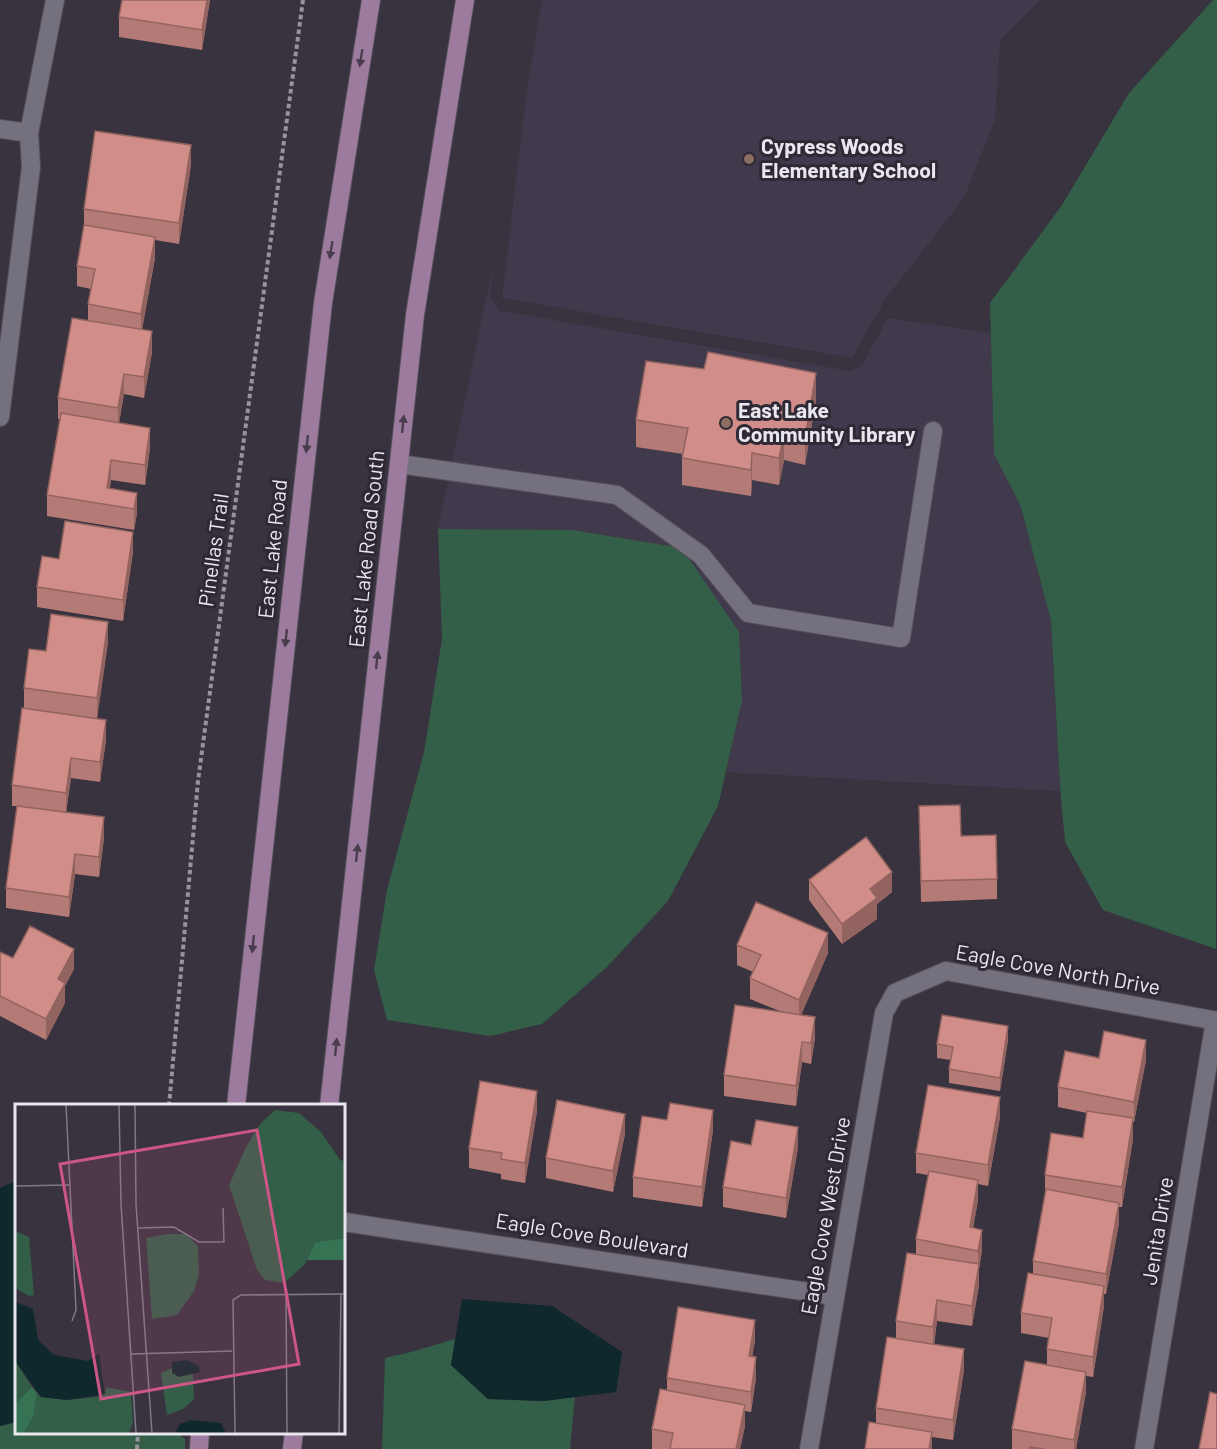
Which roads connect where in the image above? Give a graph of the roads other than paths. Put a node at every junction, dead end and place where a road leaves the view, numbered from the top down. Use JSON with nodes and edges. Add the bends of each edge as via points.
{"nodes":[{"id":1,"x":55,"y":0,"type":"edge"},
{"id":2,"x":370,"y":0,"type":"edge"},
{"id":3,"x":465,"y":0,"type":"edge"},
{"id":4,"x":0,"y":129,"type":"edge"},
{"id":5,"x":29,"y":133,"type":"junction"},
{"id":6,"x":0,"y":417,"type":"edge"},
{"id":7,"x":933,"y":431,"type":"dead end"},
{"id":8,"x":399,"y":464,"type":"junction"},
{"id":9,"x":895,"y":993,"type":"joint"},
{"id":10,"x":1216,"y":1021,"type":"edge"},
{"id":11,"x":236,"y":1104,"type":"edge"},
{"id":12,"x":329,"y":1104,"type":"edge"},
{"id":13,"x":345,"y":1222,"type":"edge"},
{"id":14,"x":835,"y":1296,"type":"junction"},
{"id":15,"x":201,"y":1434,"type":"edge"},
{"id":16,"x":294,"y":1434,"type":"edge"},
{"id":17,"x":199,"y":1449,"type":"edge"},
{"id":18,"x":292,"y":1449,"type":"edge"},
{"id":19,"x":809,"y":1449,"type":"edge"},
{"id":20,"x":1144,"y":1449,"type":"edge"}],
"edges":[{"from":1,"to":5,"type":"street"},
{"from":2,"to":11,"type":"main road","name":"East Lake Road","one_way":true,"via":[[322,303]]},
{"from":8,"to":3,"type":"main road","name":"East Lake Road South","one_way":true,"via":[[415,315]]},
{"from":4,"to":5,"type":"street"},
{"from":5,"to":6,"type":"street","via":[[31,167]]},
{"from":7,"to":8,"type":"street","via":[[901,638],[748,613],[701,555],[617,495]]},
{"from":12,"to":8,"type":"main road","name":"East Lake Road South","one_way":true},
{"from":9,"to":10,"type":"street","name":"Eagle Cove North Drive","via":[[946,971]]},
{"from":9,"to":14,"type":"street","name":"Eagle Cove West Drive","via":[[884,1013]]},
{"from":10,"to":20,"type":"street","name":"Jenita Drive"},
{"from":13,"to":14,"type":"street","name":"Eagle Cove Boulevard"},
{"from":14,"to":19,"type":"street","name":"Eagle Cove West Drive"},
{"from":15,"to":17,"type":"main road"},
{"from":16,"to":18,"type":"main road"}]}
